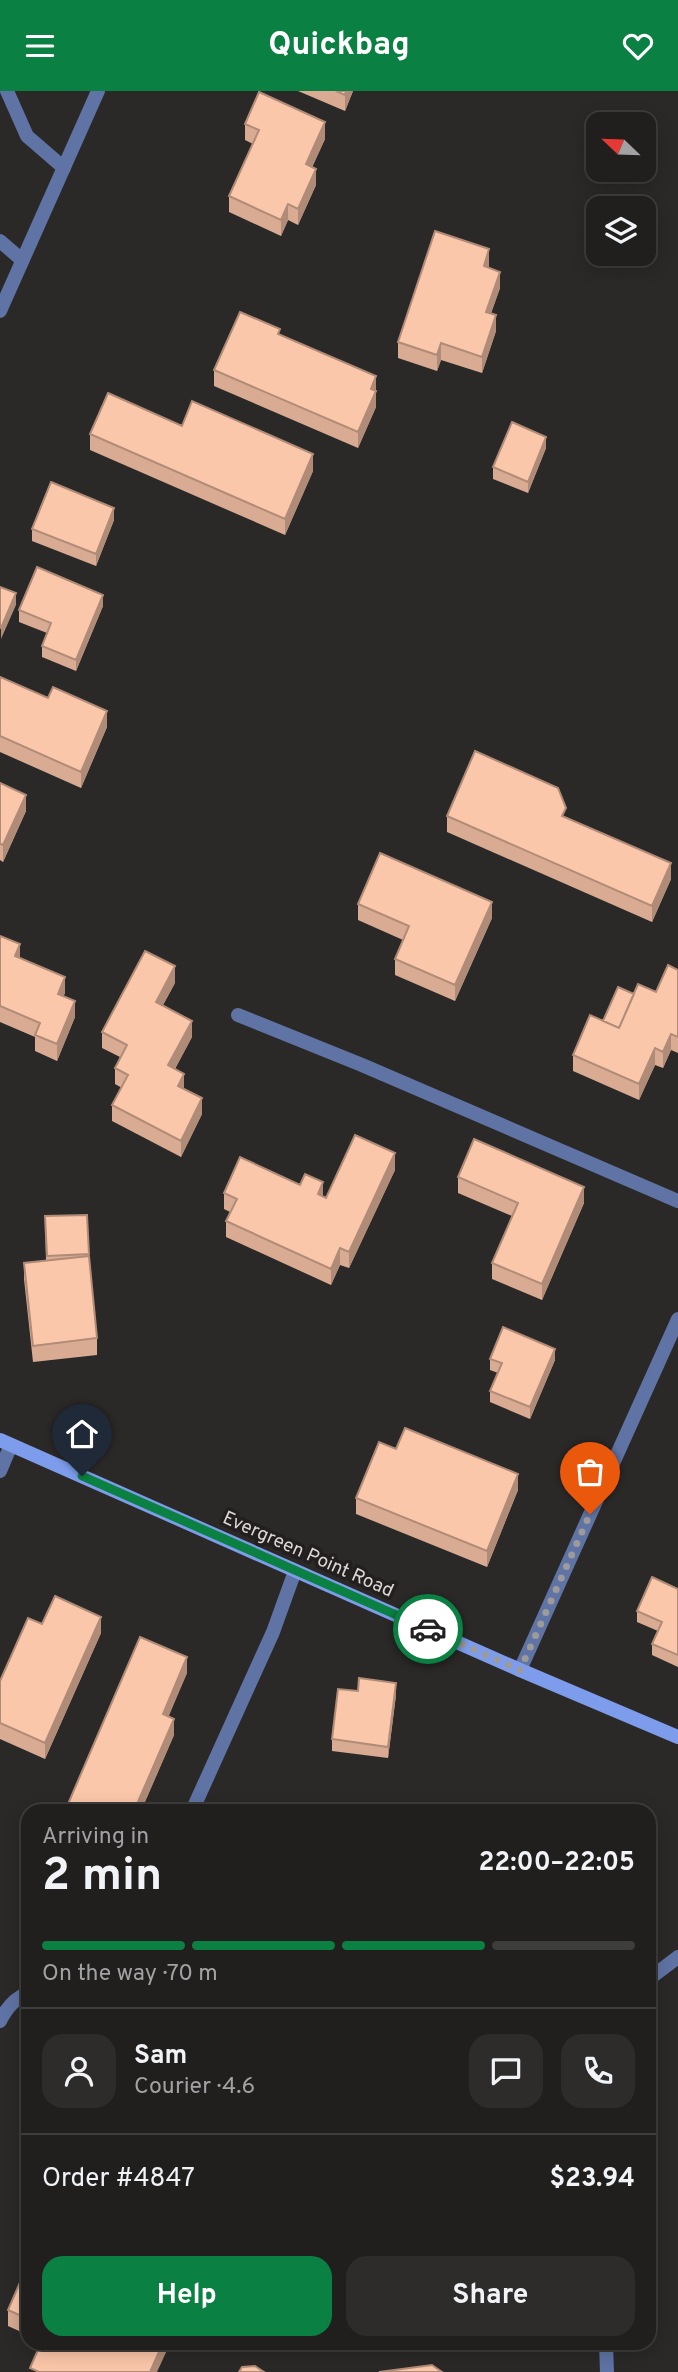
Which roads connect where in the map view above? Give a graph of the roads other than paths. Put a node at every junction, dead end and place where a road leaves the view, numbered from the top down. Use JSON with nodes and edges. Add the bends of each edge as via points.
{"nodes":[{"id":1,"x":7,"y":91,"type":"edge"},
{"id":2,"x":98,"y":91,"type":"edge"},
{"id":3,"x":64,"y":168,"type":"junction"},
{"id":4,"x":0,"y":241,"type":"edge"},
{"id":5,"x":22,"y":260,"type":"junction"},
{"id":6,"x":0,"y":311,"type":"edge"},
{"id":7,"x":238,"y":1015,"type":"dead end"},
{"id":8,"x":678,"y":1201,"type":"edge"},
{"id":9,"x":678,"y":1319,"type":"edge"},
{"id":10,"x":6,"y":1442,"type":"edge"},
{"id":11,"x":0,"y":1471,"type":"edge"},
{"id":12,"x":295,"y":1571,"type":"junction"},
{"id":13,"x":520,"y":1670,"type":"junction"},
{"id":14,"x":678,"y":1737,"type":"edge"},
{"id":15,"x":195,"y":1804,"type":"edge"},
{"id":16,"x":678,"y":1957,"type":"edge"},
{"id":17,"x":656,"y":1974,"type":"edge"},
{"id":18,"x":21,"y":1995,"type":"edge"},
{"id":19,"x":0,"y":2021,"type":"edge"},
{"id":20,"x":606,"y":2350,"type":"edge"},
{"id":21,"x":607,"y":2372,"type":"edge"}],
"edges":[{"from":1,"to":3,"type":"street","via":[[27,136]]},
{"from":2,"to":3,"type":"street"},
{"from":3,"to":5,"type":"street"},
{"from":4,"to":5,"type":"street"},
{"from":5,"to":6,"type":"street"},
{"from":7,"to":8,"type":"street"},
{"from":9,"to":13,"type":"street"},
{"from":10,"to":11,"type":"street"},
{"from":10,"to":12,"type":"street","name":"Evergreen Point Road"},
{"from":12,"to":13,"type":"street","name":"Evergreen Point Road"},
{"from":12,"to":15,"type":"street"},
{"from":13,"to":14,"type":"street","name":"Evergreen Point Road"},
{"from":16,"to":17,"type":"street"},
{"from":18,"to":19,"type":"street"},
{"from":20,"to":21,"type":"street"}]}
